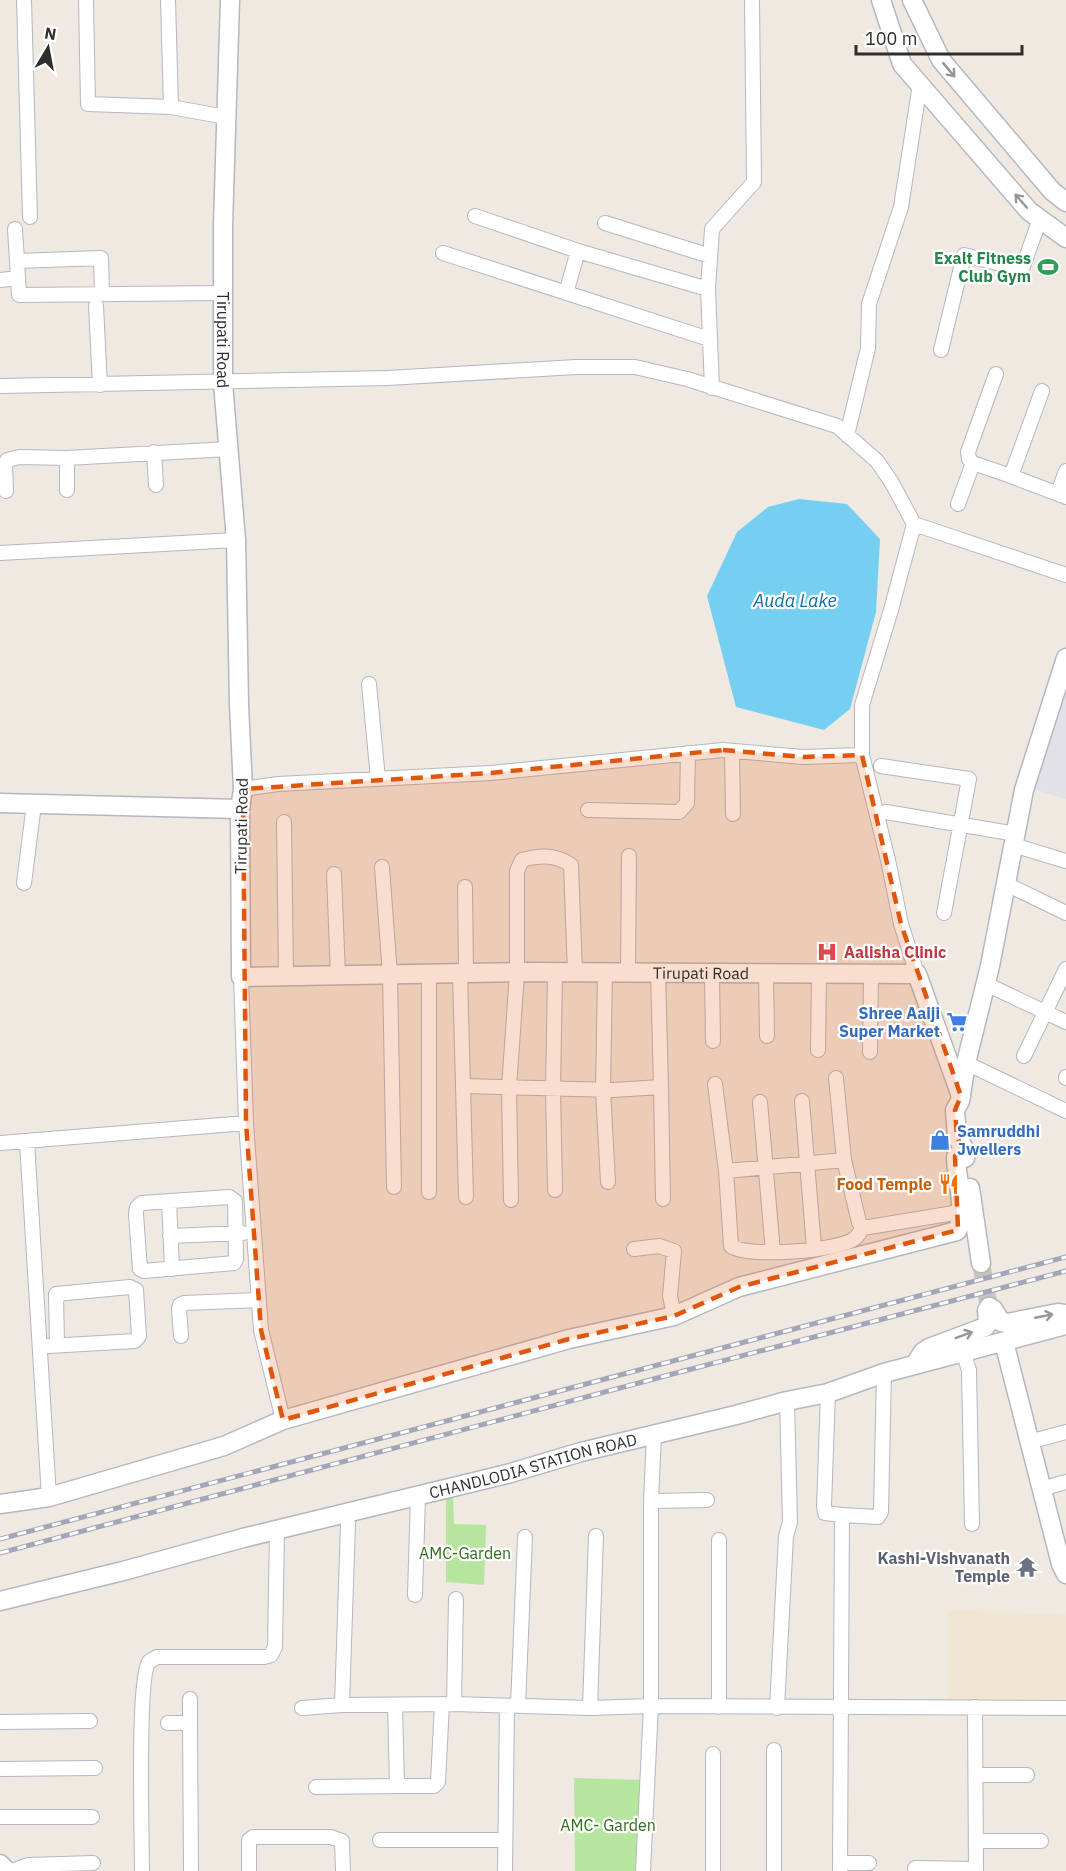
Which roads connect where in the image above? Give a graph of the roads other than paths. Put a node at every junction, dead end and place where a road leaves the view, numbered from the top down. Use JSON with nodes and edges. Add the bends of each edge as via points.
{"nodes":[{"id":1,"x":24,"y":0,"type":"edge"},
{"id":2,"x":86,"y":0,"type":"edge"},
{"id":3,"x":168,"y":0,"type":"edge"},
{"id":4,"x":230,"y":0,"type":"edge"},
{"id":5,"x":752,"y":0,"type":"edge"},
{"id":6,"x":881,"y":0,"type":"edge"},
{"id":7,"x":912,"y":0,"type":"edge"},
{"id":8,"x":920,"y":84,"type":"junction"},
{"id":9,"x":171,"y":107,"type":"junction"},
{"id":10,"x":226,"y":117,"type":"junction"},
{"id":11,"x":1066,"y":202,"type":"edge"},
{"id":12,"x":475,"y":216,"type":"dead end"},
{"id":13,"x":30,"y":217,"type":"dead end"},
{"id":14,"x":1040,"y":219,"type":"junction"},
{"id":15,"x":605,"y":223,"type":"dead end"},
{"id":16,"x":15,"y":229,"type":"dead end"},
{"id":17,"x":1066,"y":238,"type":"edge"},
{"id":18,"x":578,"y":251,"type":"junction"},
{"id":19,"x":443,"y":253,"type":"dead end"},
{"id":20,"x":710,"y":256,"type":"junction"},
{"id":21,"x":17,"y":261,"type":"junction"},
{"id":22,"x":18,"y":278,"type":"junction"},
{"id":23,"x":0,"y":280,"type":"edge"},
{"id":24,"x":708,"y":289,"type":"junction"},
{"id":25,"x":223,"y":292,"type":"junction"},
{"id":26,"x":566,"y":293,"type":"junction"},
{"id":27,"x":99,"y":300,"type":"junction"},
{"id":28,"x":709,"y":339,"type":"junction"},
{"id":29,"x":941,"y":350,"type":"dead end"},
{"id":30,"x":996,"y":374,"type":"dead end"},
{"id":31,"x":223,"y":382,"type":"junction"},
{"id":32,"x":100,"y":385,"type":"junction"},
{"id":33,"x":0,"y":386,"type":"edge"},
{"id":34,"x":712,"y":388,"type":"junction"},
{"id":35,"x":1042,"y":391,"type":"dead end"},
{"id":36,"x":847,"y":435,"type":"junction"},
{"id":37,"x":229,"y":448,"type":"junction"},
{"id":38,"x":154,"y":452,"type":"junction"},
{"id":39,"x":67,"y":458,"type":"junction"},
{"id":40,"x":973,"y":463,"type":"junction"},
{"id":41,"x":1066,"y":471,"type":"edge"},
{"id":42,"x":1011,"y":476,"type":"junction"},
{"id":43,"x":156,"y":485,"type":"dead end"},
{"id":44,"x":67,"y":490,"type":"dead end"},
{"id":45,"x":6,"y":491,"type":"dead end"},
{"id":46,"x":1062,"y":495,"type":"edge"},
{"id":47,"x":958,"y":504,"type":"dead end"},
{"id":48,"x":914,"y":524,"type":"junction"},
{"id":49,"x":236,"y":540,"type":"junction"},
{"id":50,"x":0,"y":553,"type":"edge"},
{"id":51,"x":1066,"y":575,"type":"edge"},
{"id":52,"x":1066,"y":658,"type":"edge"},
{"id":53,"x":369,"y":684,"type":"dead end"},
{"id":54,"x":732,"y":751,"type":"junction"},
{"id":55,"x":688,"y":753,"type":"junction"},
{"id":56,"x":862,"y":755,"type":"junction"},
{"id":57,"x":881,"y":766,"type":"dead end"},
{"id":58,"x":378,"y":779,"type":"junction"},
{"id":59,"x":243,"y":789,"type":"junction"},
{"id":60,"x":0,"y":803,"type":"edge"},
{"id":61,"x":34,"y":804,"type":"junction"},
{"id":62,"x":240,"y":809,"type":"junction"},
{"id":63,"x":588,"y":810,"type":"dead end"},
{"id":64,"x":886,"y":812,"type":"dead end"},
{"id":65,"x":733,"y":814,"type":"dead end"},
{"id":66,"x":284,"y":822,"type":"dead end"},
{"id":67,"x":960,"y":824,"type":"junction"},
{"id":68,"x":1014,"y":840,"type":"junction"},
{"id":69,"x":629,"y":856,"type":"dead end"},
{"id":70,"x":1066,"y":861,"type":"edge"},
{"id":71,"x":382,"y":867,"type":"dead end"},
{"id":72,"x":334,"y":873,"type":"dead end"},
{"id":73,"x":24,"y":883,"type":"dead end"},
{"id":74,"x":1006,"y":884,"type":"junction"},
{"id":75,"x":465,"y":887,"type":"dead end"},
{"id":76,"x":944,"y":913,"type":"dead end"},
{"id":77,"x":1066,"y":913,"type":"edge"},
{"id":78,"x":1066,"y":969,"type":"edge"},
{"id":79,"x":517,"y":973,"type":"junction"},
{"id":80,"x":575,"y":973,"type":"junction"},
{"id":81,"x":605,"y":973,"type":"junction"},
{"id":82,"x":628,"y":973,"type":"junction"},
{"id":83,"x":658,"y":973,"type":"junction"},
{"id":84,"x":712,"y":973,"type":"junction"},
{"id":85,"x":766,"y":973,"type":"junction"},
{"id":86,"x":429,"y":974,"type":"junction"},
{"id":87,"x":463,"y":974,"type":"junction"},
{"id":88,"x":555,"y":974,"type":"junction"},
{"id":89,"x":819,"y":974,"type":"junction"},
{"id":90,"x":871,"y":974,"type":"junction"},
{"id":91,"x":917,"y":974,"type":"junction"},
{"id":92,"x":390,"y":975,"type":"junction"},
{"id":93,"x":286,"y":976,"type":"junction"},
{"id":94,"x":338,"y":976,"type":"junction"},
{"id":95,"x":241,"y":977,"type":"junction"},
{"id":96,"x":986,"y":984,"type":"junction"},
{"id":97,"x":1044,"y":1012,"type":"junction"},
{"id":98,"x":1066,"y":1022,"type":"edge"},
{"id":99,"x":767,"y":1036,"type":"dead end"},
{"id":100,"x":713,"y":1041,"type":"dead end"},
{"id":101,"x":818,"y":1050,"type":"dead end"},
{"id":102,"x":870,"y":1052,"type":"dead end"},
{"id":103,"x":1024,"y":1056,"type":"dead end"},
{"id":104,"x":966,"y":1063,"type":"junction"},
{"id":105,"x":836,"y":1078,"type":"dead end"},
{"id":106,"x":716,"y":1084,"type":"dead end"},
{"id":107,"x":463,"y":1086,"type":"junction"},
{"id":108,"x":661,"y":1087,"type":"junction"},
{"id":109,"x":509,"y":1088,"type":"junction"},
{"id":110,"x":553,"y":1089,"type":"junction"},
{"id":111,"x":603,"y":1090,"type":"junction"},
{"id":112,"x":961,"y":1099,"type":"junction"},
{"id":113,"x":802,"y":1101,"type":"dead end"},
{"id":114,"x":760,"y":1102,"type":"dead end"},
{"id":115,"x":1066,"y":1111,"type":"edge"},
{"id":116,"x":246,"y":1123,"type":"junction"},
{"id":117,"x":27,"y":1142,"type":"junction"},
{"id":118,"x":0,"y":1143,"type":"edge"},
{"id":119,"x":963,"y":1148,"type":"junction"},
{"id":120,"x":844,"y":1160,"type":"junction"},
{"id":121,"x":806,"y":1164,"type":"junction"},
{"id":122,"x":765,"y":1167,"type":"junction"},
{"id":123,"x":726,"y":1171,"type":"junction"},
{"id":124,"x":608,"y":1182,"type":"dead end"},
{"id":125,"x":394,"y":1187,"type":"dead end"},
{"id":126,"x":555,"y":1190,"type":"dead end"},
{"id":127,"x":429,"y":1192,"type":"dead end"},
{"id":128,"x":466,"y":1197,"type":"dead end"},
{"id":129,"x":663,"y":1199,"type":"dead end"},
{"id":130,"x":511,"y":1200,"type":"dead end"},
{"id":131,"x":169,"y":1201,"type":"junction"},
{"id":132,"x":960,"y":1212,"type":"junction"},
{"id":133,"x":863,"y":1228,"type":"junction"},
{"id":134,"x":236,"y":1233,"type":"junction"},
{"id":135,"x":254,"y":1233,"type":"junction"},
{"id":136,"x":170,"y":1236,"type":"junction"},
{"id":137,"x":814,"y":1248,"type":"junction"},
{"id":138,"x":634,"y":1249,"type":"dead end"},
{"id":139,"x":773,"y":1252,"type":"junction"},
{"id":140,"x":981,"y":1263,"type":"tunnel mouth"},
{"id":141,"x":172,"y":1269,"type":"junction"},
{"id":142,"x":259,"y":1300,"type":"junction"},
{"id":143,"x":1066,"y":1314,"type":"edge"},
{"id":144,"x":674,"y":1316,"type":"junction"},
{"id":145,"x":1066,"y":1325,"type":"edge"},
{"id":146,"x":181,"y":1336,"type":"dead end"},
{"id":147,"x":1004,"y":1342,"type":"junction"},
{"id":148,"x":57,"y":1345,"type":"junction"},
{"id":149,"x":40,"y":1346,"type":"junction"},
{"id":150,"x":963,"y":1353,"type":"junction"},
{"id":151,"x":914,"y":1364,"type":"junction"},
{"id":152,"x":884,"y":1373,"type":"junction"},
{"id":153,"x":828,"y":1393,"type":"junction"},
{"id":154,"x":787,"y":1401,"type":"junction"},
{"id":155,"x":283,"y":1420,"type":"junction"},
{"id":156,"x":1066,"y":1432,"type":"edge"},
{"id":157,"x":654,"y":1435,"type":"junction"},
{"id":158,"x":1029,"y":1442,"type":"junction"},
{"id":159,"x":1066,"y":1482,"type":"edge"},
{"id":160,"x":1041,"y":1489,"type":"junction"},
{"id":161,"x":418,"y":1496,"type":"junction"},
{"id":162,"x":49,"y":1497,"type":"junction"},
{"id":163,"x":708,"y":1500,"type":"dead end"},
{"id":164,"x":651,"y":1501,"type":"junction"},
{"id":165,"x":0,"y":1504,"type":"edge"},
{"id":166,"x":842,"y":1515,"type":"junction"},
{"id":167,"x":348,"y":1523,"type":"dead end"},
{"id":168,"x":972,"y":1524,"type":"dead end"},
{"id":169,"x":277,"y":1530,"type":"junction"},
{"id":170,"x":596,"y":1536,"type":"dead end"},
{"id":171,"x":525,"y":1537,"type":"dead end"},
{"id":172,"x":719,"y":1540,"type":"dead end"},
{"id":173,"x":1066,"y":1574,"type":"edge"},
{"id":174,"x":415,"y":1595,"type":"dead end"},
{"id":175,"x":456,"y":1599,"type":"dead end"},
{"id":176,"x":0,"y":1601,"type":"edge"},
{"id":177,"x":190,"y":1699,"type":"dead end"},
{"id":178,"x":395,"y":1704,"type":"junction"},
{"id":179,"x":448,"y":1704,"type":"junction"},
{"id":180,"x":342,"y":1705,"type":"junction"},
{"id":181,"x":513,"y":1706,"type":"junction"},
{"id":182,"x":651,"y":1706,"type":"junction"},
{"id":183,"x":718,"y":1707,"type":"junction"},
{"id":184,"x":840,"y":1707,"type":"junction"},
{"id":185,"x":975,"y":1707,"type":"junction"},
{"id":186,"x":302,"y":1708,"type":"dead end"},
{"id":187,"x":590,"y":1708,"type":"junction"},
{"id":188,"x":777,"y":1708,"type":"junction"},
{"id":189,"x":1066,"y":1708,"type":"edge"},
{"id":190,"x":90,"y":1721,"type":"dead end"},
{"id":191,"x":0,"y":1722,"type":"edge"},
{"id":192,"x":168,"y":1723,"type":"dead end"},
{"id":193,"x":190,"y":1723,"type":"junction"},
{"id":194,"x":774,"y":1750,"type":"dead end"},
{"id":195,"x":713,"y":1754,"type":"dead end"},
{"id":196,"x":95,"y":1768,"type":"dead end"},
{"id":197,"x":0,"y":1769,"type":"edge"},
{"id":198,"x":976,"y":1774,"type":"junction"},
{"id":199,"x":1027,"y":1775,"type":"dead end"},
{"id":200,"x":397,"y":1786,"type":"junction"},
{"id":201,"x":316,"y":1787,"type":"dead end"},
{"id":202,"x":0,"y":1817,"type":"edge"},
{"id":203,"x":92,"y":1817,"type":"dead end"},
{"id":204,"x":380,"y":1840,"type":"dead end"},
{"id":205,"x":505,"y":1840,"type":"junction"},
{"id":206,"x":976,"y":1841,"type":"junction"},
{"id":207,"x":1041,"y":1841,"type":"dead end"},
{"id":208,"x":93,"y":1863,"type":"dead end"},
{"id":209,"x":869,"y":1863,"type":"dead end"},
{"id":210,"x":0,"y":1864,"type":"edge"},
{"id":211,"x":840,"y":1867,"type":"edge"},
{"id":212,"x":915,"y":1868,"type":"dead end"},
{"id":213,"x":976,"y":1870,"type":"edge"},
{"id":214,"x":7,"y":1871,"type":"edge"},
{"id":215,"x":12,"y":1871,"type":"edge"},
{"id":216,"x":142,"y":1871,"type":"edge"},
{"id":217,"x":191,"y":1871,"type":"edge"},
{"id":218,"x":249,"y":1871,"type":"edge"},
{"id":219,"x":344,"y":1871,"type":"edge"},
{"id":220,"x":504,"y":1871,"type":"edge"},
{"id":221,"x":643,"y":1871,"type":"edge"},
{"id":222,"x":713,"y":1871,"type":"edge"},
{"id":223,"x":774,"y":1871,"type":"edge"}],
"edges":[{"from":1,"to":13,"type":"street"},
{"from":2,"to":9,"type":"street","via":[[88,104]]},
{"from":3,"to":9,"type":"street"},
{"from":4,"to":10,"type":"street","name":"Tirupati Road"},
{"from":5,"to":20,"type":"street","via":[[754,182],[712,229]]},
{"from":6,"to":8,"type":"street","via":[[902,64]]},
{"from":7,"to":11,"type":"street","one_way":true,"via":[[941,60]]},
{"from":14,"to":8,"type":"street","one_way":true},
{"from":8,"to":36,"type":"street","via":[[901,207],[869,304],[868,348]]},
{"from":9,"to":10,"type":"street"},
{"from":10,"to":25,"type":"street","name":"Tirupati Road"},
{"from":12,"to":18,"type":"street"},
{"from":14,"to":17,"type":"street"},
{"from":14,"to":29,"type":"street","via":[[1022,269],[964,255]]},
{"from":15,"to":20,"type":"street"},
{"from":16,"to":21,"type":"street"},
{"from":18,"to":24,"type":"street"},
{"from":18,"to":26,"type":"street"},
{"from":19,"to":26,"type":"street"},
{"from":20,"to":24,"type":"street"},
{"from":21,"to":22,"type":"street"},
{"from":21,"to":27,"type":"street","via":[[101,258]]},
{"from":22,"to":23,"type":"street"},
{"from":22,"to":27,"type":"street","via":[[19,296]]},
{"from":24,"to":28,"type":"street"},
{"from":25,"to":27,"type":"street"},
{"from":25,"to":31,"type":"street","name":"Tirupati Road"},
{"from":26,"to":28,"type":"street"},
{"from":27,"to":32,"type":"street"},
{"from":28,"to":34,"type":"street"},
{"from":30,"to":40,"type":"street","via":[[968,452]]},
{"from":31,"to":32,"type":"street"},
{"from":31,"to":34,"type":"street","via":[[635,367]]},
{"from":31,"to":37,"type":"street","name":"Tirupati Road"},
{"from":32,"to":33,"type":"street"},
{"from":34,"to":36,"type":"street","via":[[837,426]]},
{"from":35,"to":42,"type":"street"},
{"from":36,"to":48,"type":"street","via":[[878,461]]},
{"from":37,"to":38,"type":"street"},
{"from":37,"to":49,"type":"street","name":"Tirupati Road"},
{"from":38,"to":39,"type":"street"},
{"from":38,"to":43,"type":"street"},
{"from":39,"to":44,"type":"street"},
{"from":39,"to":45,"type":"street","via":[[7,460]]},
{"from":40,"to":42,"type":"street"},
{"from":40,"to":47,"type":"street"},
{"from":41,"to":46,"type":"street"},
{"from":42,"to":46,"type":"street"},
{"from":48,"to":51,"type":"street"},
{"from":48,"to":56,"type":"street","via":[[862,705]]},
{"from":49,"to":50,"type":"street"},
{"from":49,"to":59,"type":"street","name":"Tirupati Road"},
{"from":52,"to":68,"type":"street","via":[[1024,790]]},
{"from":53,"to":58,"type":"street"},
{"from":54,"to":55,"type":"street"},
{"from":54,"to":56,"type":"street","via":[[803,757]]},
{"from":54,"to":65,"type":"street"},
{"from":55,"to":58,"type":"street","via":[[491,773]]},
{"from":55,"to":63,"type":"street","via":[[687,802],[679,812]]},
{"from":56,"to":91,"type":"street","via":[[901,924]]},
{"from":57,"to":67,"type":"street","via":[[969,779]]},
{"from":58,"to":59,"type":"street"},
{"from":59,"to":62,"type":"street","name":"Tirupati Road"},
{"from":60,"to":61,"type":"street"},
{"from":61,"to":62,"type":"street"},
{"from":61,"to":73,"type":"street"},
{"from":62,"to":95,"type":"street","name":"Tirupati Road"},
{"from":64,"to":67,"type":"street"},
{"from":66,"to":93,"type":"street"},
{"from":67,"to":68,"type":"street"},
{"from":67,"to":76,"type":"street"},
{"from":68,"to":70,"type":"street"},
{"from":68,"to":74,"type":"street"},
{"from":69,"to":82,"type":"street"},
{"from":71,"to":92,"type":"street"},
{"from":72,"to":94,"type":"street"},
{"from":74,"to":77,"type":"street"},
{"from":74,"to":96,"type":"street"},
{"from":75,"to":87,"type":"street"},
{"from":78,"to":97,"type":"street"},
{"from":79,"to":80,"type":"street","via":[[517,870],[522,860],[540,855],[571,865]]},
{"from":79,"to":87,"type":"street","name":"Tirupati Road"},
{"from":79,"to":88,"type":"street","name":"Tirupati Road"},
{"from":79,"to":109,"type":"street"},
{"from":80,"to":81,"type":"street","name":"Tirupati Road"},
{"from":80,"to":88,"type":"street","name":"Tirupati Road"},
{"from":81,"to":82,"type":"street","name":"Tirupati Road"},
{"from":81,"to":111,"type":"street"},
{"from":82,"to":83,"type":"street","name":"Tirupati Road"},
{"from":83,"to":84,"type":"street","name":"Tirupati Road"},
{"from":83,"to":108,"type":"street"},
{"from":84,"to":85,"type":"street","name":"Tirupati Road"},
{"from":84,"to":100,"type":"street"},
{"from":85,"to":89,"type":"street","name":"Tirupati Road"},
{"from":85,"to":99,"type":"street"},
{"from":86,"to":87,"type":"street","name":"Tirupati Road"},
{"from":86,"to":92,"type":"street","name":"Tirupati Road"},
{"from":86,"to":127,"type":"street"},
{"from":87,"to":107,"type":"street"},
{"from":88,"to":110,"type":"street"},
{"from":89,"to":90,"type":"street","name":"Tirupati Road"},
{"from":89,"to":101,"type":"street"},
{"from":90,"to":91,"type":"street","name":"Tirupati Road"},
{"from":90,"to":102,"type":"street"},
{"from":91,"to":112,"type":"street"},
{"from":92,"to":94,"type":"street","name":"Tirupati Road"},
{"from":92,"to":125,"type":"street"},
{"from":93,"to":94,"type":"street","name":"Tirupati Road"},
{"from":93,"to":95,"type":"street","name":"Tirupati Road"},
{"from":95,"to":116,"type":"street"},
{"from":96,"to":97,"type":"street"},
{"from":96,"to":104,"type":"street"},
{"from":97,"to":98,"type":"street"},
{"from":97,"to":103,"type":"street"},
{"from":104,"to":112,"type":"street"},
{"from":104,"to":115,"type":"street"},
{"from":105,"to":120,"type":"street"},
{"from":106,"to":123,"type":"street"},
{"from":107,"to":109,"type":"street"},
{"from":107,"to":128,"type":"street"},
{"from":108,"to":111,"type":"street"},
{"from":108,"to":129,"type":"street"},
{"from":109,"to":110,"type":"street"},
{"from":109,"to":130,"type":"street"},
{"from":110,"to":111,"type":"street"},
{"from":110,"to":126,"type":"street"},
{"from":111,"to":124,"type":"street"},
{"from":112,"to":119,"type":"street","via":[[955,1110],[957,1137]]},
{"from":113,"to":121,"type":"street"},
{"from":114,"to":122,"type":"street"},
{"from":116,"to":117,"type":"street"},
{"from":116,"to":135,"type":"street"},
{"from":117,"to":118,"type":"street"},
{"from":117,"to":149,"type":"street"},
{"from":119,"to":132,"type":"street","via":[[956,1160]]},
{"from":119,"to":140,"type":"street"},
{"from":120,"to":121,"type":"street"},
{"from":120,"to":133,"type":"street"},
{"from":121,"to":122,"type":"street"},
{"from":121,"to":137,"type":"street"},
{"from":122,"to":123,"type":"street"},
{"from":122,"to":139,"type":"street"},
{"from":123,"to":139,"type":"street","via":[[731,1246]]},
{"from":131,"to":134,"type":"street","via":[[229,1197],[235,1201]]},
{"from":131,"to":136,"type":"street"},
{"from":131,"to":141,"type":"street","via":[[142,1203],[136,1214],[140,1269]]},
{"from":132,"to":133,"type":"street"},
{"from":132,"to":144,"type":"street","via":[[957,1231],[739,1287]]},
{"from":133,"to":137,"type":"street","via":[[854,1239]]},
{"from":134,"to":135,"type":"street"},
{"from":134,"to":136,"type":"street"},
{"from":134,"to":141,"type":"street","via":[[234,1263]]},
{"from":135,"to":142,"type":"street"},
{"from":136,"to":141,"type":"street"},
{"from":137,"to":139,"type":"street"},
{"from":138,"to":144,"type":"street","via":[[659,1246],[674,1251],[670,1296]]},
{"from":142,"to":146,"type":"street","via":[[184,1303],[179,1309]]},
{"from":142,"to":155,"type":"street","via":[[261,1330]]},
{"from":151,"to":143,"type":"street","one_way":true,"via":[[929,1348],[986,1327],[989,1307],[1003,1323]]},
{"from":144,"to":155,"type":"street","via":[[569,1339]]},
{"from":145,"to":147,"type":"street","name":"CHANDLODIA STATION ROAD"},
{"from":147,"to":150,"type":"street","name":"CHANDLODIA STATION ROAD"},
{"from":147,"to":158,"type":"street"},
{"from":148,"to":148,"type":"street","via":[[138,1339],[136,1290],[130,1287],[56,1294]]},
{"from":148,"to":149,"type":"street"},
{"from":149,"to":162,"type":"street"},
{"from":150,"to":151,"type":"street","name":"CHANDLODIA STATION ROAD"},
{"from":150,"to":168,"type":"street","via":[[969,1370]]},
{"from":151,"to":152,"type":"street","name":"CHANDLODIA STATION ROAD"},
{"from":152,"to":153,"type":"street","name":"CHANDLODIA STATION ROAD"},
{"from":152,"to":166,"type":"street","via":[[881,1512],[878,1517]]},
{"from":153,"to":154,"type":"street","name":"CHANDLODIA STATION ROAD"},
{"from":153,"to":166,"type":"street","via":[[824,1506],[825,1513]]},
{"from":154,"to":157,"type":"street","name":"CHANDLODIA STATION ROAD"},
{"from":154,"to":188,"type":"street","via":[[790,1522],[786,1536]]},
{"from":155,"to":162,"type":"street","via":[[224,1446]]},
{"from":156,"to":158,"type":"street"},
{"from":157,"to":161,"type":"street","name":"CHANDLODIA STATION ROAD"},
{"from":157,"to":164,"type":"street"},
{"from":158,"to":160,"type":"street"},
{"from":159,"to":160,"type":"street"},
{"from":160,"to":173,"type":"street"},
{"from":161,"to":169,"type":"street","name":"CHANDLODIA STATION ROAD"},
{"from":161,"to":174,"type":"street"},
{"from":162,"to":165,"type":"street"},
{"from":163,"to":164,"type":"street"},
{"from":164,"to":182,"type":"street"},
{"from":166,"to":184,"type":"street"},
{"from":167,"to":180,"type":"street"},
{"from":169,"to":176,"type":"street","name":"CHANDLODIA STATION ROAD"},
{"from":169,"to":216,"type":"street","via":[[275,1647],[271,1655],[157,1657],[149,1663],[142,1723]]},
{"from":170,"to":187,"type":"street"},
{"from":171,"to":181,"type":"street"},
{"from":172,"to":183,"type":"street"},
{"from":175,"to":179,"type":"street"},
{"from":177,"to":193,"type":"street"},
{"from":178,"to":179,"type":"street"},
{"from":178,"to":180,"type":"street"},
{"from":178,"to":200,"type":"street"},
{"from":179,"to":181,"type":"street"},
{"from":179,"to":200,"type":"street","via":[[438,1782],[434,1786]]},
{"from":180,"to":186,"type":"street"},
{"from":181,"to":187,"type":"street"},
{"from":181,"to":205,"type":"street"},
{"from":182,"to":183,"type":"street"},
{"from":182,"to":187,"type":"street"},
{"from":182,"to":221,"type":"street"},
{"from":183,"to":188,"type":"street"},
{"from":184,"to":185,"type":"street"},
{"from":184,"to":188,"type":"street"},
{"from":184,"to":211,"type":"street"},
{"from":185,"to":189,"type":"street"},
{"from":185,"to":198,"type":"street"},
{"from":190,"to":191,"type":"street"},
{"from":192,"to":193,"type":"street"},
{"from":193,"to":217,"type":"street"},
{"from":194,"to":223,"type":"street"},
{"from":195,"to":222,"type":"street"},
{"from":196,"to":197,"type":"street"},
{"from":198,"to":199,"type":"street"},
{"from":198,"to":206,"type":"street"},
{"from":200,"to":201,"type":"street"},
{"from":202,"to":203,"type":"street"},
{"from":204,"to":205,"type":"street"},
{"from":205,"to":220,"type":"street"},
{"from":206,"to":207,"type":"street"},
{"from":206,"to":213,"type":"street"},
{"from":208,"to":215,"type":"street","via":[[28,1865]]},
{"from":209,"to":211,"type":"street"},
{"from":210,"to":214,"type":"street"},
{"from":212,"to":213,"type":"street"},
{"from":218,"to":219,"type":"street","via":[[250,1838],[320,1837],[342,1841]]}]}
